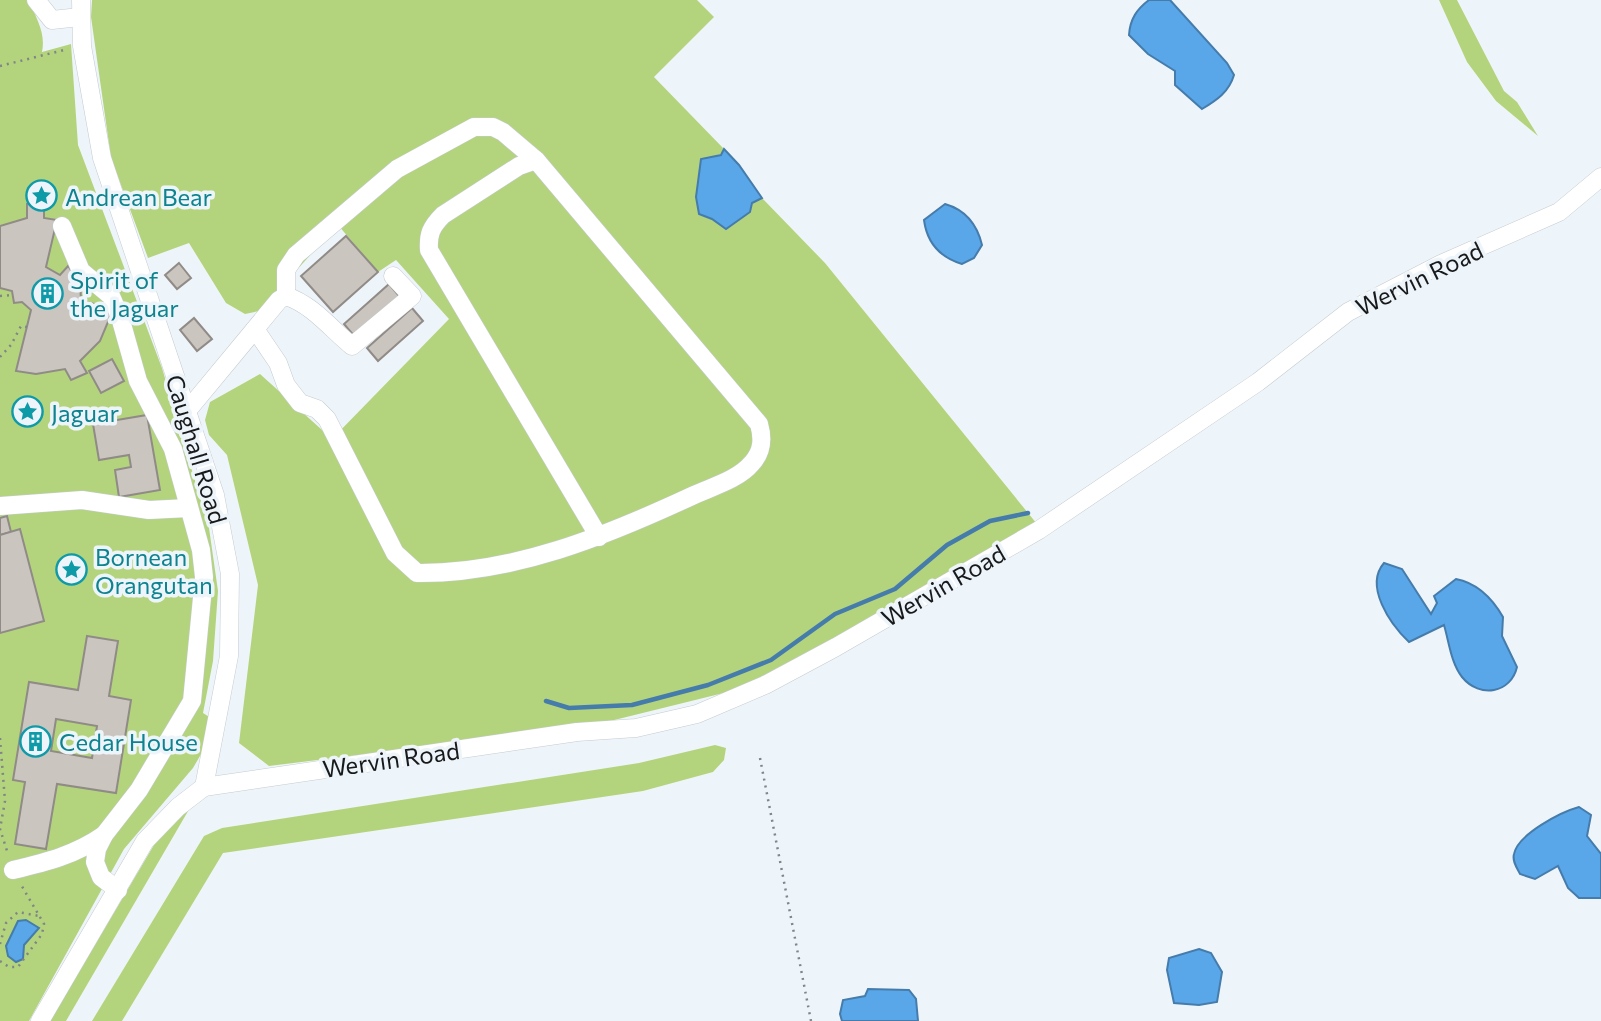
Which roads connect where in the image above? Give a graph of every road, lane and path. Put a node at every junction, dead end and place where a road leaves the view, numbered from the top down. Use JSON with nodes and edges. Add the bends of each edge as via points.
{"nodes":[{"id":1,"x":36,"y":0,"type":"edge"},
{"id":2,"x":80,"y":9,"type":"edge"},
{"id":3,"x":82,"y":46,"type":"junction"},
{"id":4,"x":0,"y":66,"type":"edge"},
{"id":5,"x":536,"y":160,"type":"junction"},
{"id":6,"x":1601,"y":179,"type":"edge"},
{"id":7,"x":62,"y":226,"type":"dead end"},
{"id":8,"x":393,"y":276,"type":"dead end"},
{"id":9,"x":13,"y":295,"type":"dead end"},
{"id":10,"x":0,"y":296,"type":"edge"},
{"id":11,"x":286,"y":296,"type":"junction"},
{"id":12,"x":27,"y":327,"type":"dead end"},
{"id":13,"x":255,"y":329,"type":"junction"},
{"id":14,"x":0,"y":357,"type":"edge"},
{"id":15,"x":187,"y":411,"type":"junction"},
{"id":16,"x":0,"y":506,"type":"edge"},
{"id":17,"x":189,"y":508,"type":"junction"},
{"id":18,"x":599,"y":537,"type":"junction"},
{"id":19,"x":0,"y":738,"type":"edge"},
{"id":20,"x":760,"y":758,"type":"dead end"},
{"id":21,"x":204,"y":787,"type":"junction"},
{"id":22,"x":1,"y":822,"type":"edge"},
{"id":23,"x":104,"y":835,"type":"junction"},
{"id":24,"x":13,"y":870,"type":"junction"},
{"id":25,"x":117,"y":890,"type":"junction"},
{"id":26,"x":38,"y":916,"type":"junction"},
{"id":27,"x":0,"y":944,"type":"edge"},
{"id":28,"x":0,"y":961,"type":"edge"},
{"id":29,"x":40,"y":1021,"type":"edge"},
{"id":30,"x":811,"y":1021,"type":"edge"}],
"edges":[{"from":1,"to":2,"type":"street","via":[[52,20]]},
{"from":2,"to":3,"type":"street","name":"Caughall Road"},
{"from":3,"to":4,"type":"path"},
{"from":3,"to":15,"type":"street","name":"Caughall Road","via":[[102,158]]},
{"from":5,"to":11,"type":"street","via":[[503,132],[474,127],[397,169],[296,255],[286,270]]},
{"from":5,"to":18,"type":"street","via":[[443,215],[432,225],[429,250]]},
{"from":5,"to":18,"type":"street","via":[[759,424],[762,436],[760,451],[743,472]]},
{"from":6,"to":21,"type":"street","name":"Wervin Road","via":[[1559,212],[1441,264],[1348,312],[1258,382],[1039,530],[765,685],[697,714],[636,728],[577,732]]},
{"from":7,"to":17,"type":"street","via":[[81,271],[111,296],[116,307],[138,381],[173,449]]},
{"from":8,"to":11,"type":"street","via":[[412,296],[352,346],[319,315]]},
{"from":9,"to":10,"type":"path"},
{"from":11,"to":13,"type":"street"},
{"from":12,"to":14,"type":"path","via":[[21,326]]},
{"from":13,"to":15,"type":"street"},
{"from":13,"to":18,"type":"street","via":[[278,363],[286,386],[300,403],[317,409],[327,419],[395,553],[417,573],[496,566]]},
{"from":15,"to":21,"type":"street","name":"Caughall Road","via":[[215,495],[230,574],[229,656]]},
{"from":16,"to":17,"type":"street","via":[[82,500],[149,510]]},
{"from":17,"to":23,"type":"street","via":[[204,577],[192,701],[139,790]]},
{"from":19,"to":22,"type":"path","via":[[5,801]]},
{"from":20,"to":30,"type":"path"},
{"from":21,"to":25,"type":"street","via":[[145,841]]},
{"from":22,"to":24,"type":"path"},
{"from":23,"to":24,"type":"street","via":[[54,861]]},
{"from":23,"to":25,"type":"street","via":[[95,862],[101,877]]},
{"from":24,"to":26,"type":"path"},
{"from":25,"to":29,"type":"street"},
{"from":26,"to":27,"type":"path","via":[[18,912],[6,923]]},
{"from":26,"to":28,"type":"path","via":[[44,924],[42,934],[25,960],[18,967]]}]}
